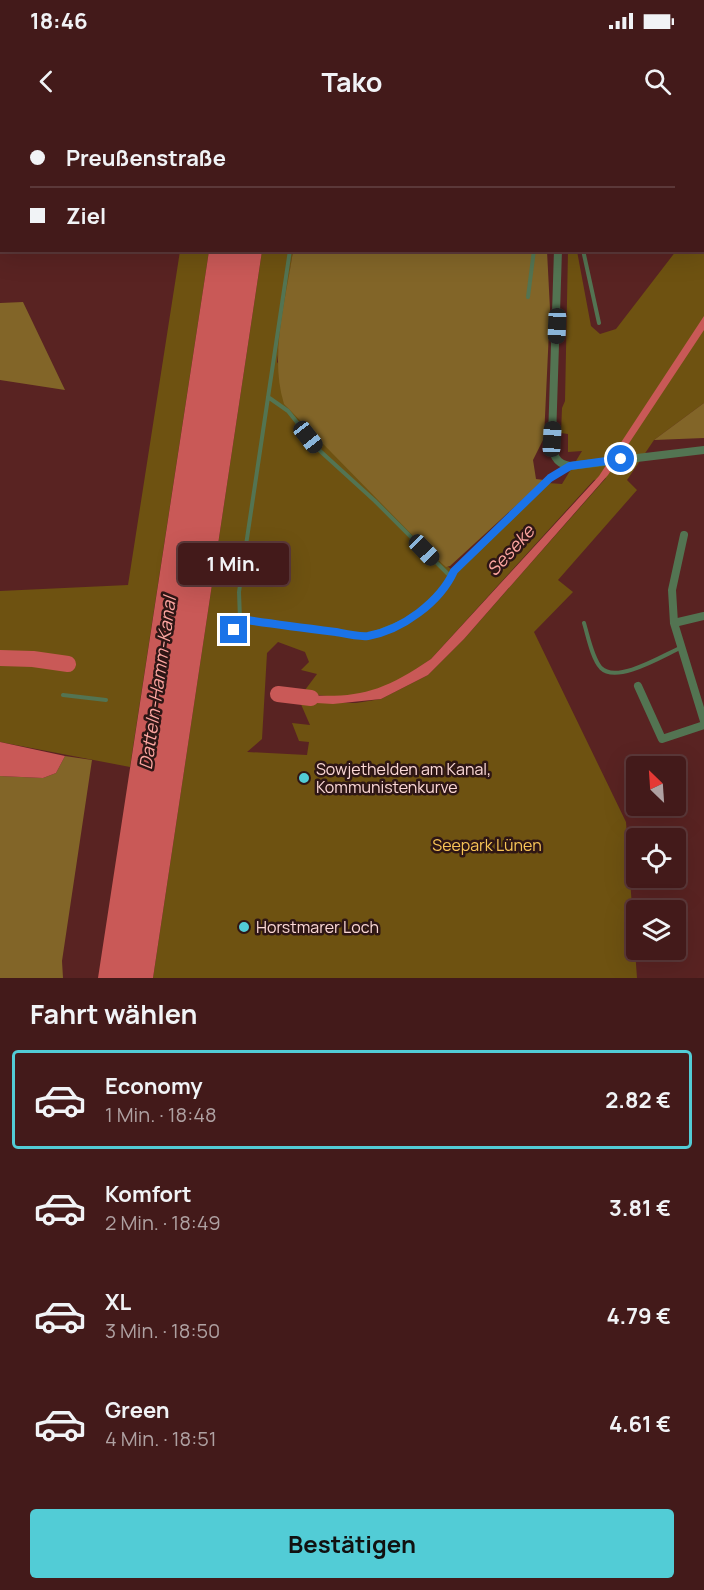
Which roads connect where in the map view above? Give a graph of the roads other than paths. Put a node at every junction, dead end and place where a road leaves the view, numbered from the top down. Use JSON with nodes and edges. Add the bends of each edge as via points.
{"nodes":[{"id":1,"x":290,"y":252,"type":"edge"},
{"id":2,"x":534,"y":252,"type":"edge"},
{"id":3,"x":558,"y":252,"type":"edge"},
{"id":4,"x":583,"y":252,"type":"edge"},
{"id":5,"x":528,"y":297,"type":"dead end"},
{"id":6,"x":598,"y":323,"type":"dead end"},
{"id":7,"x":268,"y":397,"type":"junction"},
{"id":8,"x":704,"y":450,"type":"edge"},
{"id":9,"x":570,"y":466,"type":"junction"},
{"id":10,"x":684,"y":535,"type":"dead end"},
{"id":11,"x":451,"y":577,"type":"junction"},
{"id":12,"x":704,"y":616,"type":"edge"},
{"id":13,"x":240,"y":619,"type":"junction"},
{"id":14,"x":584,"y":623,"type":"dead end"},
{"id":15,"x":674,"y":623,"type":"junction"},
{"id":16,"x":228,"y":641,"type":"dead end"},
{"id":17,"x":681,"y":648,"type":"junction"},
{"id":18,"x":638,"y":686,"type":"dead end"},
{"id":19,"x":63,"y":695,"type":"dead end"},
{"id":20,"x":106,"y":700,"type":"dead end"},
{"id":21,"x":704,"y":723,"type":"edge"}],
"edges":[{"from":1,"to":7,"type":"lane"},
{"from":2,"to":5,"type":"lane"},
{"from":3,"to":9,"type":"street","via":[[552,447],[557,460]]},
{"from":4,"to":6,"type":"lane"},
{"from":7,"to":11,"type":"lane","via":[[288,411],[318,450]]},
{"from":7,"to":13,"type":"lane","via":[[238,592]]},
{"from":8,"to":9,"type":"street"},
{"from":9,"to":11,"type":"lane","via":[[550,478]]},
{"from":10,"to":15,"type":"street","via":[[672,590]]},
{"from":11,"to":13,"type":"lane","via":[[429,604],[409,619],[367,636]]},
{"from":12,"to":15,"type":"street"},
{"from":13,"to":16,"type":"lane"},
{"from":14,"to":17,"type":"lane","via":[[600,665],[610,672],[627,671]]},
{"from":15,"to":17,"type":"street"},
{"from":17,"to":21,"type":"street"},
{"from":18,"to":21,"type":"street","via":[[662,739]]},
{"from":19,"to":20,"type":"lane"}]}
